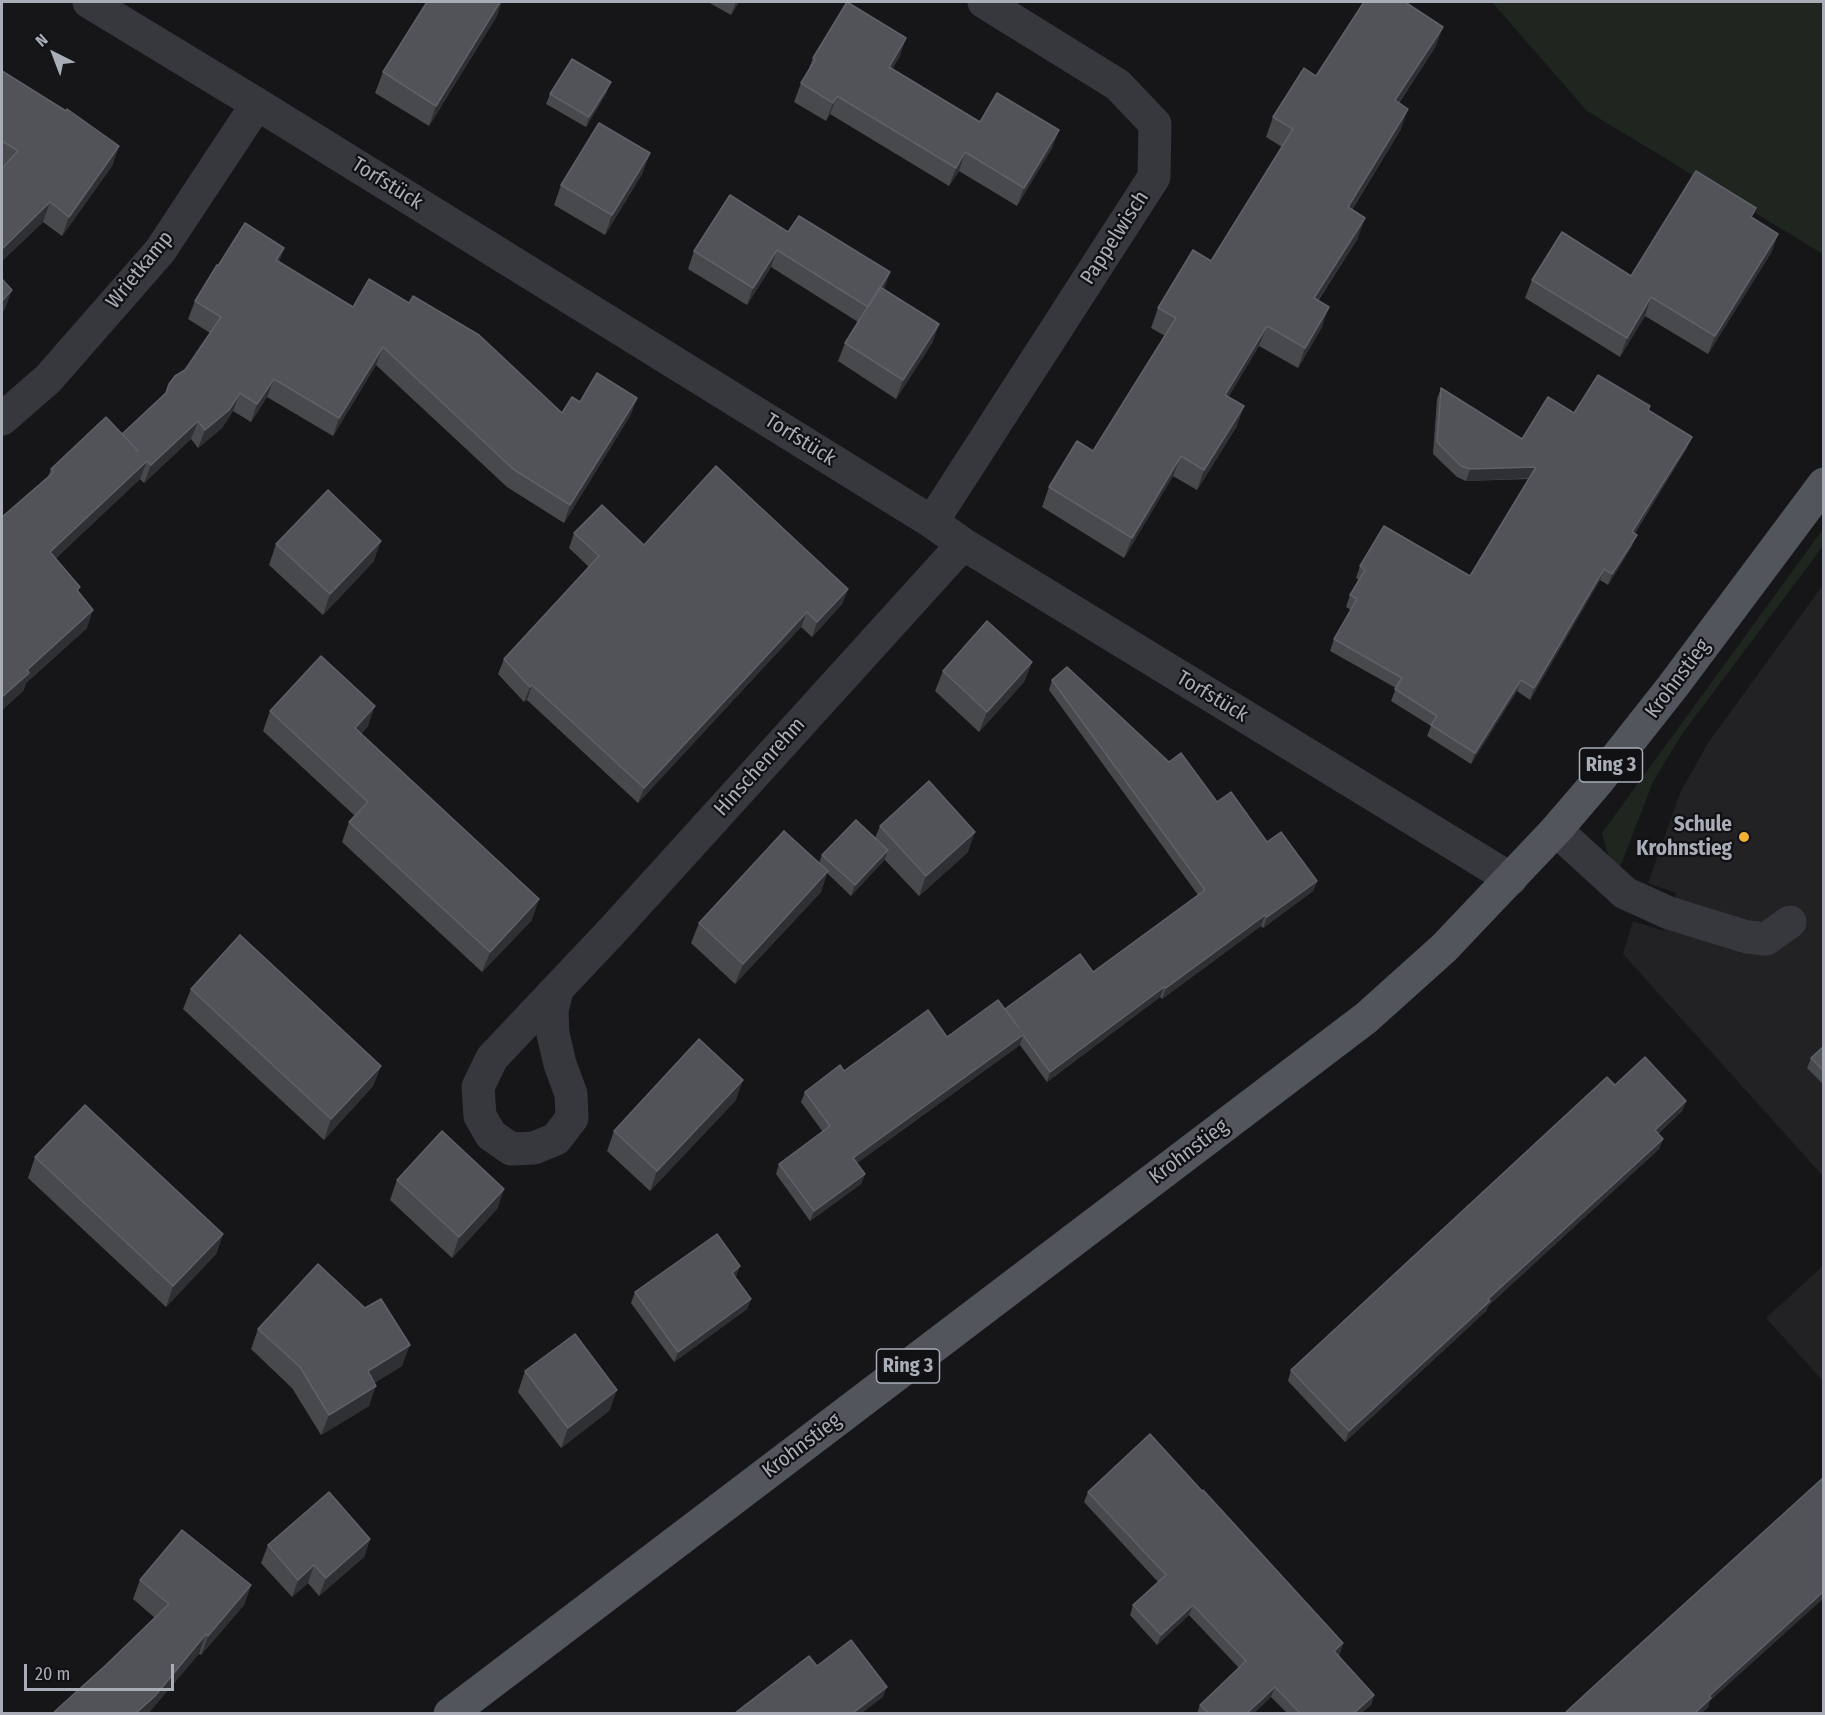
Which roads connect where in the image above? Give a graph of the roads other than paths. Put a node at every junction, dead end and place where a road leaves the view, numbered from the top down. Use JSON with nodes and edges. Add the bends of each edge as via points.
{"nodes":[{"id":1,"x":89,"y":2,"type":"edge"},
{"id":2,"x":984,"y":2,"type":"edge"},
{"id":3,"x":257,"y":104,"type":"junction"},
{"id":4,"x":2,"y":419,"type":"edge"},
{"id":5,"x":1824,"y":484,"type":"edge"},
{"id":6,"x":932,"y":522,"type":"junction"},
{"id":7,"x":963,"y":544,"type":"junction"},
{"id":8,"x":1556,"y":831,"type":"junction"},
{"id":9,"x":1511,"y":879,"type":"junction"},
{"id":10,"x":1790,"y":922,"type":"dead end"},
{"id":11,"x":557,"y":990,"type":"dead end"},
{"id":12,"x":450,"y":1713,"type":"edge"}],
"edges":[{"from":1,"to":3,"type":"street","name":"Torfstück"},
{"from":2,"to":6,"type":"street","name":"Pappelwisch","via":[[1118,85],[1155,124],[1154,177]]},
{"from":3,"to":4,"type":"street","name":"Wrietkamp","via":[[160,251],[48,379]]},
{"from":3,"to":6,"type":"street","name":"Torfstück"},
{"from":5,"to":8,"type":"main road","name":"Krohnstieg","number":"Ring 3","via":[[1673,686]]},
{"from":6,"to":7,"type":"street","name":"Torfstück"},
{"from":7,"to":9,"type":"street","name":"Torfstück"},
{"from":7,"to":11,"type":"street","name":"Hinschenrehm"},
{"from":8,"to":9,"type":"main road","name":"Krohnstieg","number":"Ring 3"},
{"from":8,"to":10,"type":"street","via":[[1625,893],[1669,913],[1747,938],[1766,939]]},
{"from":9,"to":12,"type":"main road","name":"Krohnstieg","number":"Ring 3","via":[[1444,948],[1366,1018]]}]}
